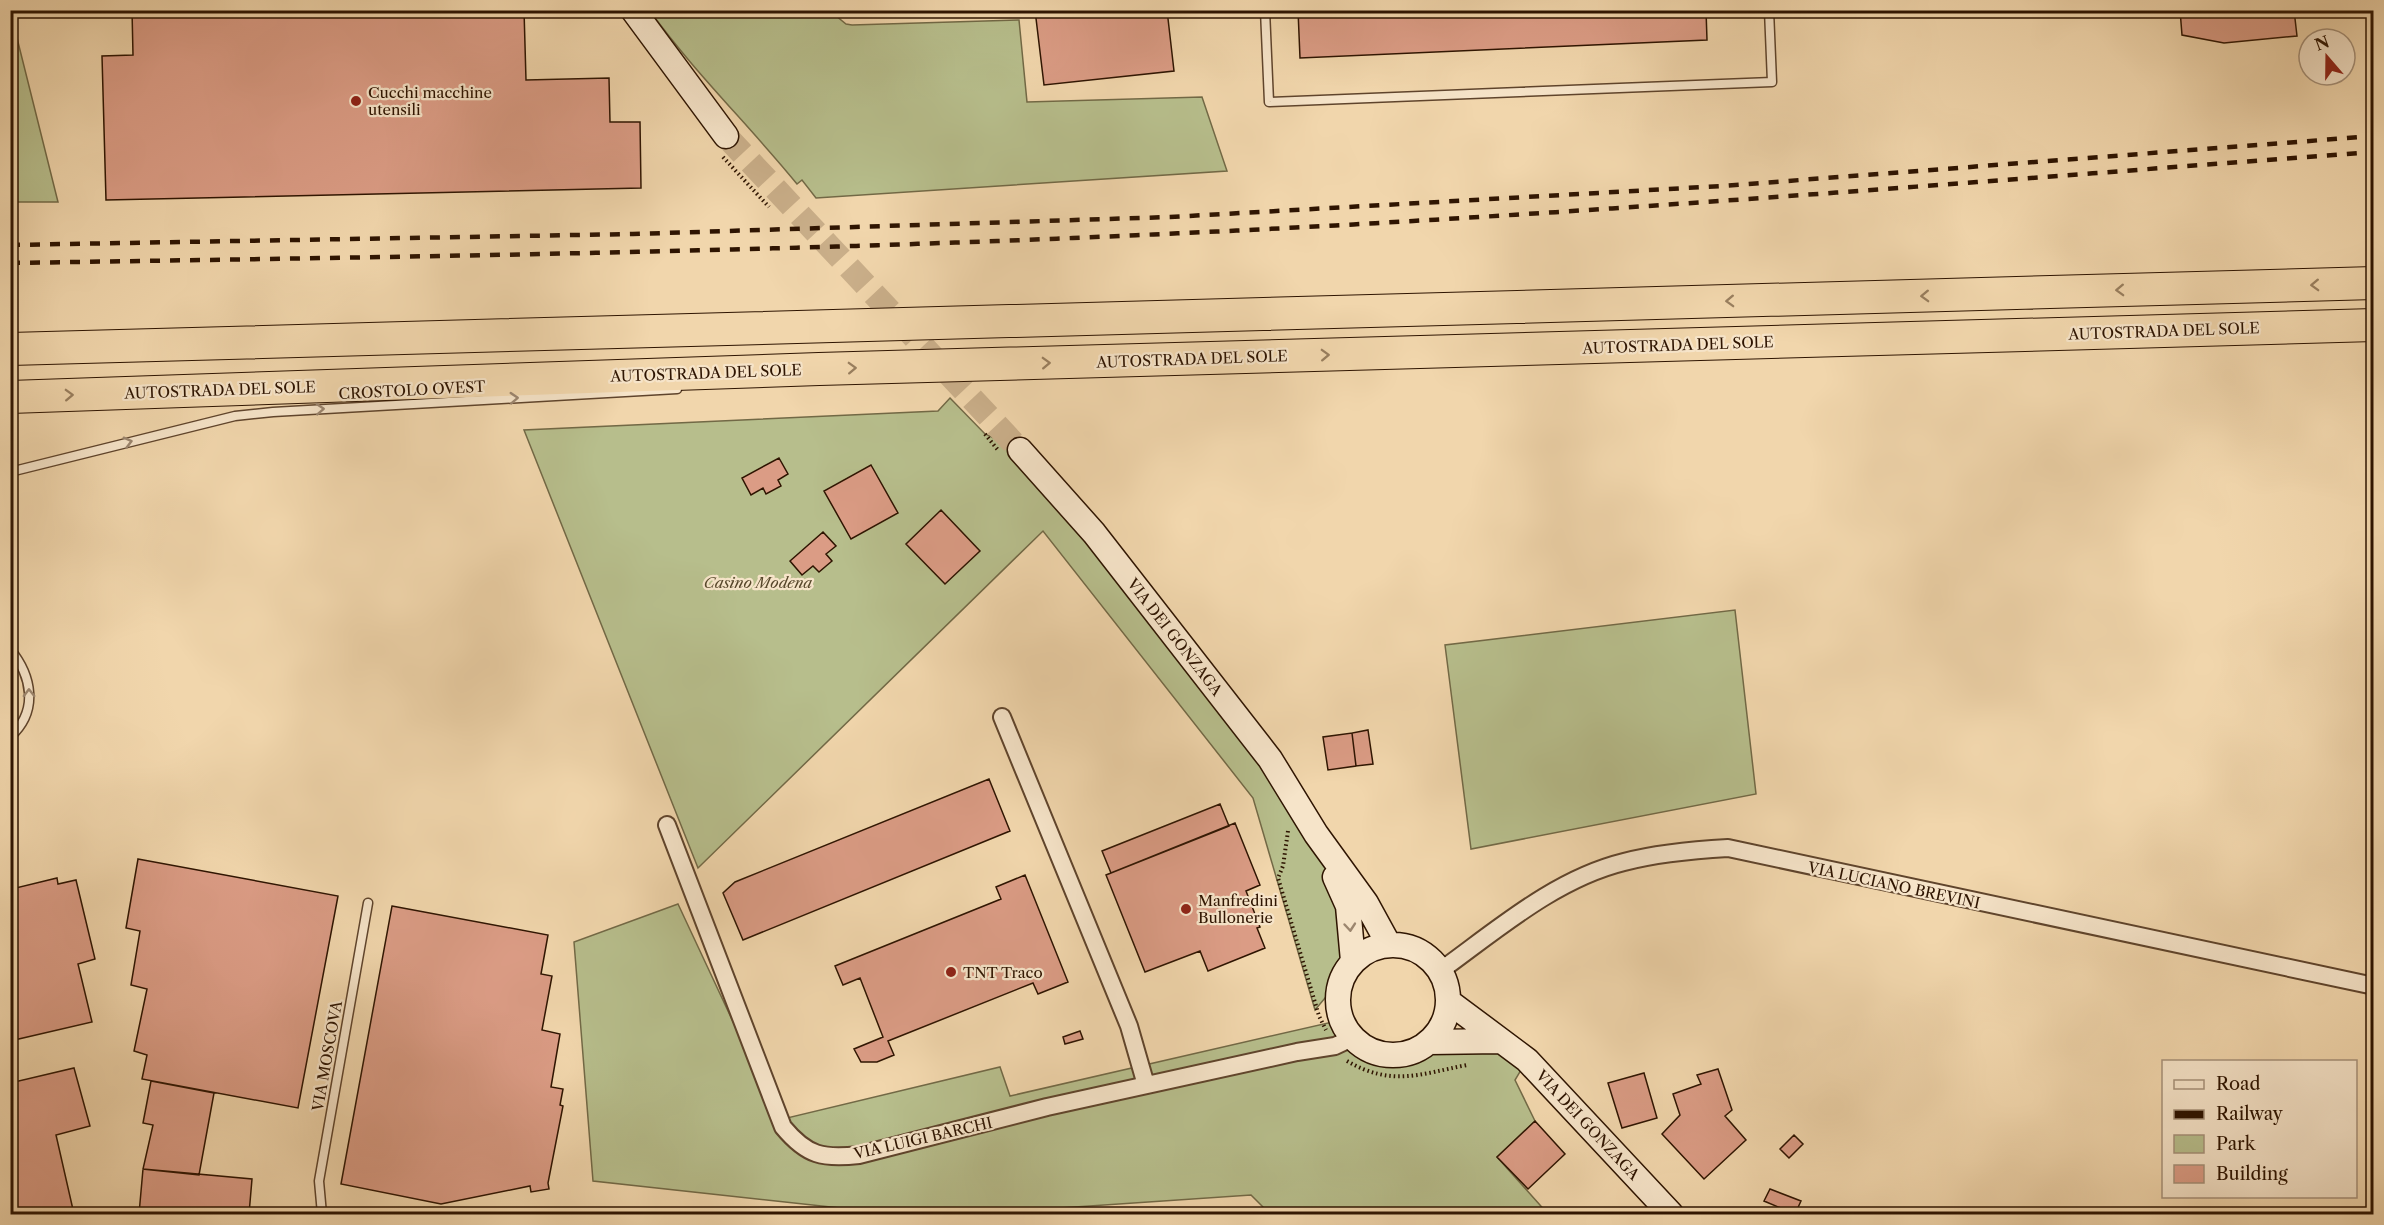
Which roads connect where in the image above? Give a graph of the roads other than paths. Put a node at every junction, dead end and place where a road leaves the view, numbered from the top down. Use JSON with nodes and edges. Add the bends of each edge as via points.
{"nodes":[{"id":1,"x":633,"y":10,"type":"edge"},
{"id":2,"x":1265,"y":10,"type":"edge"},
{"id":3,"x":1769,"y":10,"type":"edge"},
{"id":4,"x":726,"y":136,"type":"tunnel mouth"},
{"id":5,"x":2373,"y":283,"type":"edge"},
{"id":6,"x":2373,"y":325,"type":"edge"},
{"id":7,"x":10,"y":349,"type":"edge"},
{"id":8,"x":819,"y":369,"type":"junction"},
{"id":9,"x":787,"y":380,"type":"dead end"},
{"id":10,"x":682,"y":389,"type":"dead end"},
{"id":11,"x":10,"y":397,"type":"edge"},
{"id":12,"x":1010,"y":451,"type":"tunnel mouth"},
{"id":13,"x":10,"y":472,"type":"edge"},
{"id":14,"x":10,"y":649,"type":"edge"},
{"id":15,"x":1002,"y":717,"type":"dead end"},
{"id":16,"x":10,"y":737,"type":"edge"},
{"id":17,"x":667,"y":825,"type":"dead end"},
{"id":18,"x":1316,"y":834,"type":"junction"},
{"id":19,"x":368,"y":903,"type":"dead end"},
{"id":20,"x":1389,"y":945,"type":"junction"},
{"id":21,"x":1353,"y":961,"type":"junction"},
{"id":22,"x":1440,"y":971,"type":"junction"},
{"id":23,"x":2373,"y":986,"type":"edge"},
{"id":24,"x":1448,"y":1001,"type":"junction"},
{"id":25,"x":1500,"y":1041,"type":"junction"},
{"id":26,"x":1344,"y":1042,"type":"junction"},
{"id":27,"x":1429,"y":1042,"type":"junction"},
{"id":28,"x":1146,"y":1085,"type":"junction"},
{"id":29,"x":322,"y":1215,"type":"edge"},
{"id":30,"x":1671,"y":1215,"type":"edge"}],
"edges":[{"from":1,"to":4,"type":"main road"},
{"from":2,"to":3,"type":"lane","via":[[1269,102],[1772,82]]},
{"from":5,"to":7,"type":"highway","one_way":true},
{"from":8,"to":6,"type":"highway","name":"AUTOSTRADA DEL SOLE","one_way":true},
{"from":8,"to":9,"type":"lane"},
{"from":11,"to":8,"type":"highway","name":"AUTOSTRADA DEL SOLE","one_way":true},
{"from":13,"to":10,"type":"lane","name":"CROSTOLO OVEST","one_way":true,"via":[[194,424],[244,415]]},
{"from":12,"to":18,"type":"main road","name":"VIA DEI GONZAGA","via":[[1094,533],[1270,759]]},
{"from":16,"to":14,"type":"lane","one_way":true,"via":[[19,729],[31,696],[23,664]]},
{"from":15,"to":28,"type":"street","via":[[1129,1026]]},
{"from":17,"to":28,"type":"street","name":"VIA LUIGI BARCHI","via":[[783,1127],[798,1146],[831,1158],[859,1155]]},
{"from":18,"to":20,"type":"main road","name":"VIA DEI GONZAGA","via":[[1366,903]]},
{"from":18,"to":21,"type":"main road","name":"VIA DEI GONZAGA","one_way":true,"via":[[1348,906]]},
{"from":19,"to":29,"type":"lane","name":"VIA MOSCOVA","via":[[319,1181]]},
{"from":20,"to":21,"type":"main road"},
{"from":20,"to":22,"type":"main road","via":[[1407,946]]},
{"from":21,"to":26,"type":"main road","via":[[1341,979],[1337,999]]},
{"from":22,"to":23,"type":"street","name":"VIA LUCIANO BREVINI","via":[[1537,901],[1588,874],[1622,862],[1674,852],[1728,848]]},
{"from":22,"to":24,"type":"main road"},
{"from":24,"to":25,"type":"main road","name":"VIA DEI GONZAGA"},
{"from":24,"to":27,"type":"main road","via":[[1446,1016]]},
{"from":25,"to":27,"type":"main road"},
{"from":25,"to":30,"type":"main road","name":"VIA DEI GONZAGA","via":[[1527,1060]]},
{"from":26,"to":27,"type":"main road","via":[[1376,1053],[1395,1054]]},
{"from":26,"to":28,"type":"street","name":"VIA LUIGI BARCHI"}]}
